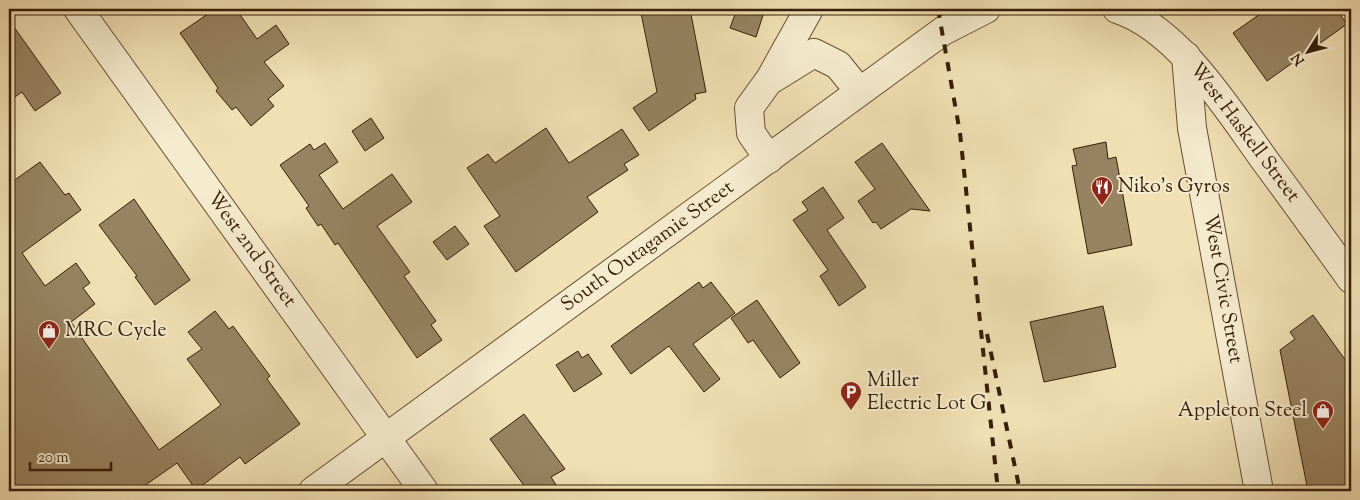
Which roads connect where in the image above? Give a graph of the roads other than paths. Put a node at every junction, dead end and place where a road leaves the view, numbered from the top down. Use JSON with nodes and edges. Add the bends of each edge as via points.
{"nodes":[{"id":1,"x":78,"y":9,"type":"edge"},
{"id":2,"x":808,"y":9,"type":"edge"},
{"id":3,"x":986,"y":9,"type":"edge"},
{"id":4,"x":1117,"y":9,"type":"edge"},
{"id":5,"x":1186,"y":56,"type":"junction"},
{"id":6,"x":770,"y":79,"type":"junction"},
{"id":7,"x":860,"y":91,"type":"junction"},
{"id":8,"x":769,"y":159,"type":"junction"},
{"id":9,"x":1351,"y":279,"type":"edge"},
{"id":10,"x":386,"y":438,"type":"junction"},
{"id":11,"x":313,"y":491,"type":"edge"},
{"id":12,"x":424,"y":491,"type":"edge"},
{"id":13,"x":1259,"y":491,"type":"edge"}],
"edges":[{"from":1,"to":10,"type":"street","name":"West 2nd Street"},
{"from":2,"to":6,"type":"street"},
{"from":3,"to":7,"type":"street","name":"South Outagamie Street","via":[[943,31]]},
{"from":4,"to":5,"type":"street","name":"West Haskell Street","via":[[1150,26]]},
{"from":5,"to":9,"type":"street","name":"West Haskell Street","via":[[1221,99]]},
{"from":5,"to":13,"type":"street","name":"West Civic Street","via":[[1192,128]]},
{"from":6,"to":7,"type":"street","via":[[814,53],[838,65]]},
{"from":6,"to":8,"type":"street","via":[[749,108],[751,132]]},
{"from":7,"to":8,"type":"street","name":"South Outagamie Street"},
{"from":8,"to":10,"type":"street","name":"South Outagamie Street"},
{"from":10,"to":11,"type":"street","name":"South Outagamie Street"},
{"from":10,"to":12,"type":"street","name":"West 2nd Street"}]}
